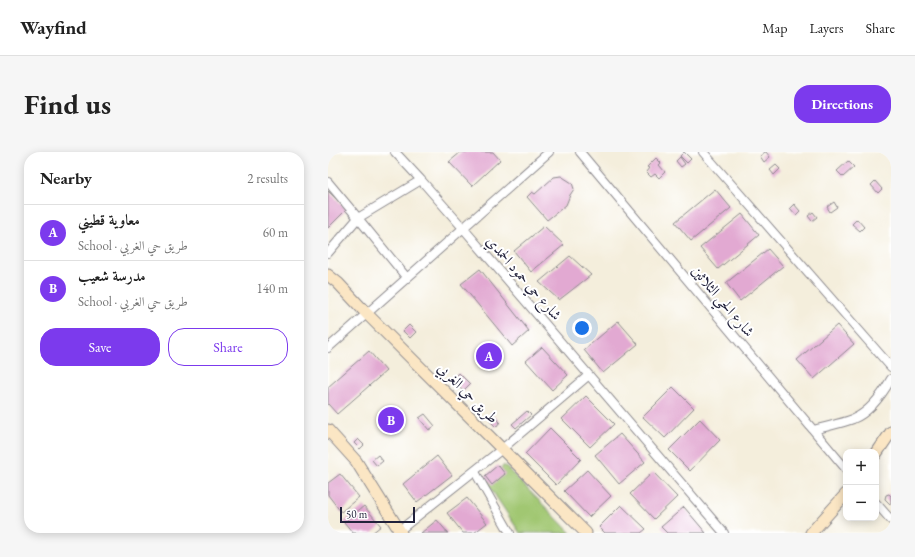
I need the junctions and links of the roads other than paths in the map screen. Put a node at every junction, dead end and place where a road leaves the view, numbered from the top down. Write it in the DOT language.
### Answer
graph roads {
  1 [pos="395,152"];
  2 [pos="549,152"];
  3 [pos="580,152"];
  4 [pos="703,152"];
  5 [pos="421,180"];
  6 [pos="328,182"];
  7 [pos="358,218"];
  8 [pos="463,228"];
  9 [pos="328,252"];
  10 [pos="328,275"];
  11 [pos="407,278"];
  12 [pos="367,314"];
  13 [pos="328,348"];
  14 [pos="891,367"];
  15 [pos="589,376"];
  16 [pos="891,379"];
  17 [pos="328,430"];
  18 [pos="814,430"];
  19 [pos="891,432"];
  20 [pos="502,449"];
  21 [pos="879,450"];
  22 [pos="843,465"];
  23 [pos="475,472"];
  24 [pos="843,497"];
  25 [pos="879,506"];
  26 [pos="891,520"];
  27 [pos="399,532"];
  28 [pos="510,533"];
  29 [pos="586,533"];
  30 [pos="724,533"];
  31 [pos="811,533"];
  1 -- 5 [label="street, شارع حي حمود الحمدي"];
  2 -- 8 [label="street"];
  3 -- 18 [label="street, شارع الحي الثلاثين"];
  4 -- 14 [label="street"];
  5 -- 7 [label="street"];
  5 -- 8 [label="street, شارع حي حمود الحمدي"];
  6 -- 7 [label="street"];
  7 -- 9 [label="street"];
  7 -- 11 [label="street"];
  8 -- 11 [label="street"];
  8 -- 15 [label="street, شارع حي حمود الحمدي"];
  10 -- 12 [label="street, طريق حي الغربي"];
  11 -- 12 [label="street"];
  12 -- 13 [label="street"];
  12 -- 20 [label="street, طريق حي الغربي"];
  15 -- 20 [label="street"];
  15 -- 30 [label="street, شارع حي حمود الحمدي"];
  16 -- 18 [label="street"];
  17 -- 27 [label="street"];
  18 -- 22 [label="street, شارع الحي الثلاثين"];
  19 -- 21 [label="street"];
  20 -- 23 [label="street"];
  20 -- 29 [label="street, طريق حي الغربي"];
  23 -- 27 [label="street"];
  23 -- 28 [label="street"];
  24 -- 31 [label="street"];
  25 -- 26 [label="street"];
}
